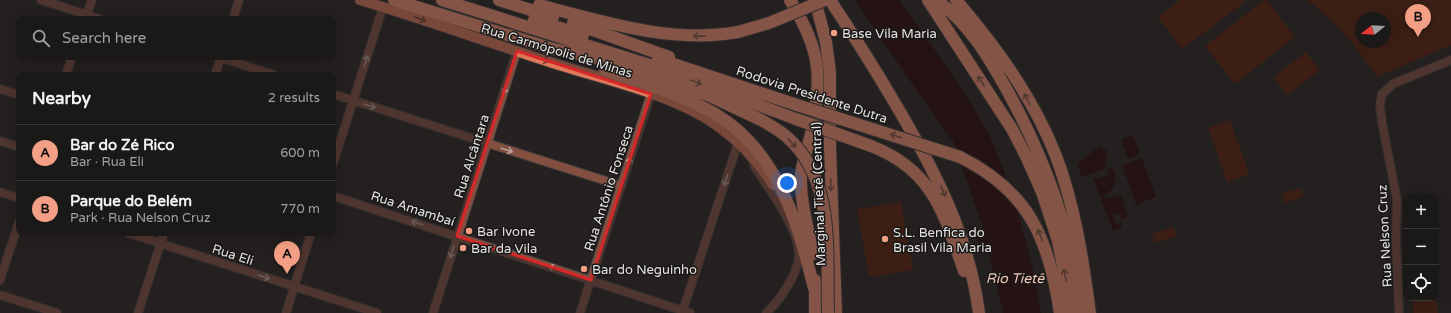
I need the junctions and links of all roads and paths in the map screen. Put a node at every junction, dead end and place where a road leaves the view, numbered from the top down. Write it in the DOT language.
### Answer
graph roads {
  1 [pos="41,0"];
  2 [pos="92,0"];
  3 [pos="239,0"];
  4 [pos="360,0"];
  5 [pos="394,0"];
  6 [pos="442,0"];
  7 [pos="470,0"];
  8 [pos="499,0"];
  9 [pos="522,0"];
  10 [pos="790,0"];
  11 [pos="807,0"];
  12 [pos="815,0"];
  13 [pos="825,0"];
  14 [pos="830,0"];
  15 [pos="928,0"];
  16 [pos="936,0"];
  17 [pos="956,0"];
  18 [pos="383,7"];
  19 [pos="83,16"];
  20 [pos="86,16"];
  21 [pos="234,16"];
  22 [pos="822,26"];
  23 [pos="550,48"];
  24 [pos="517,51"];
  25 [pos="71,60"];
  26 [pos="219,60"];
  27 [pos="229,60"];
  28 [pos="1451,60"];
  29 [pos="67,72"];
  30 [pos="216,72"];
  31 [pos="265,72"];
  32 [pos="731,82"];
  33 [pos="0,89"];
  34 [pos="16,94"];
  35 [pos="651,94"];
  36 [pos="336,95"];
  37 [pos="354,101"];
  38 [pos="1015,105"];
  39 [pos="1002,113"];
  40 [pos="0,141"];
  41 [pos="487,143"];
  42 [pos="738,143"];
  43 [pos="16,146"];
  44 [pos="336,155"];
  45 [pos="753,158"];
  46 [pos="622,186"];
  47 [pos="0,192"];
  48 [pos="16,197"];
  49 [pos="336,197"];
  50 [pos="796,222"];
  51 [pos="16,231"];
  52 [pos="138,236"];
  53 [pos="163,236"];
  54 [pos="310,236"];
  55 [pos="457,236"];
  56 [pos="1078,240"];
  57 [pos="160,243"];
  58 [pos="1073,260"];
  59 [pos="0,280"];
  60 [pos="591,280"];
  61 [pos="294,286"];
  62 [pos="814,288"];
  63 [pos="0,295"];
  64 [pos="978,309"];
  65 [pos="686,312"];
  66 [pos="57,313"];
  67 [pos="138,313"];
  68 [pos="286,313"];
  69 [pos="377,313"];
  70 [pos="433,313"];
  71 [pos="580,313"];
  72 [pos="766,313"];
  73 [pos="816,313"];
  74 [pos="828,313"];
  75 [pos="836,313"];
  76 [pos="1060,313"];
  77 [pos="1072,313"];
  78 [pos="1081,313"];
  79 [pos="1090,313"];
  80 [pos="1399,313"];
  1 -- 19 [label="street"];
  2 -- 20 [label="street"];
  3 -- 21 [label="street"];
  4 -- 18 [label="main road, Rua Carmópolis de Minas"];
  5 -- 23 [label="highway"];
  6 -- 64 [label="highway, Rodovia Presidente Dutra, one-way, bridge"];
  7 -- 32 [label="highway, Rodovia Presidente Dutra"];
  8 -- 32 [label="highway"];
  13 -- 9 [label="highway, one-way, bridge"];
  10 -- 62 [label="highway"];
  11 -- 22 [label="highway"];
  12 -- 22 [label="highway"];
  14 -- 64 [label="highway, one-way"];
  39 -- 15 [label="highway, one-way"];
  16 -- 38 [label="highway"];
  56 -- 17 [label="highway, one-way"];
  18 -- 24 [label="main road, Rua Carmópolis de Minas, one-way"];
  37 -- 18 [label="street, one-way"];
  22 -- 75 [label="highway, Marginal Tietê (Central), one-way"];
  23 -- 50 [label="highway"];
  23 -- 74 [label="highway, one-way, bridge"];
  24 -- 35 [label="main road, Rua Carmópolis de Minas, one-way"];
  24 -- 41 [label="street, Rua Alcântara, one-way"];
  25 -- 29 [label="street"];
  26 -- 30 [label="street"];
  27 -- 31 [label="street"];
  28 -- 80 [label="street, Rua Nelson Cruz"];
  76 -- 32 [label="highway, Rodovia Presidente Dutra, one-way, bridge"];
  33 -- 34 [label="street"];
  35 -- 42 [label="main road, Rua Carmópolis de Minas"];
  46 -- 35 [label="street, Rua Antônio Fonseca, one-way"];
  36 -- 37 [label="street"];
  37 -- 41 [label="street, one-way"];
  37 -- 44 [label="street"];
  38 -- 56 [label="highway"];
  38 -- 58 [label="highway"];
  39 -- 58 [label="highway"];
  77 -- 39 [label="highway, one-way"];
  40 -- 43 [label="street"];
  41 -- 46 [label="street, one-way"];
  41 -- 55 [label="street, Rua Alcântara"];
  42 -- 45 [label="main road"];
  42 -- 65 [label="street, one-way"];
  45 -- 50 [label="main road"];
  45 -- 72 [label="street"];
  46 -- 60 [label="street, Rua Antônio Fonseca"];
  47 -- 48 [label="street"];
  55 -- 49 [label="street, Rua Amambaí, one-way"];
  50 -- 62 [label="highway"];
  51 -- 59 [label="street"];
  52 -- 57 [label="street, Rua Eli"];
  53 -- 57 [label="street"];
  54 -- 61 [label="street"];
  60 -- 55 [label="street, Rua Amambaí, one-way"];
  55 -- 70 [label="street, Rua Alcântara, one-way"];
  56 -- 79 [label="highway"];
  57 -- 61 [label="street, Rua Eli, one-way"];
  57 -- 67 [label="street"];
  58 -- 78 [label="highway"];
  60 -- 65 [label="street, Rua Amambaí"];
  60 -- 71 [label="street, Rua Antônio Fonseca"];
  61 -- 68 [label="street"];
  61 -- 69 [label="street, Rua Eli"];
  62 -- 73 [label="highway"];
  63 -- 66 [label="street"];
}
